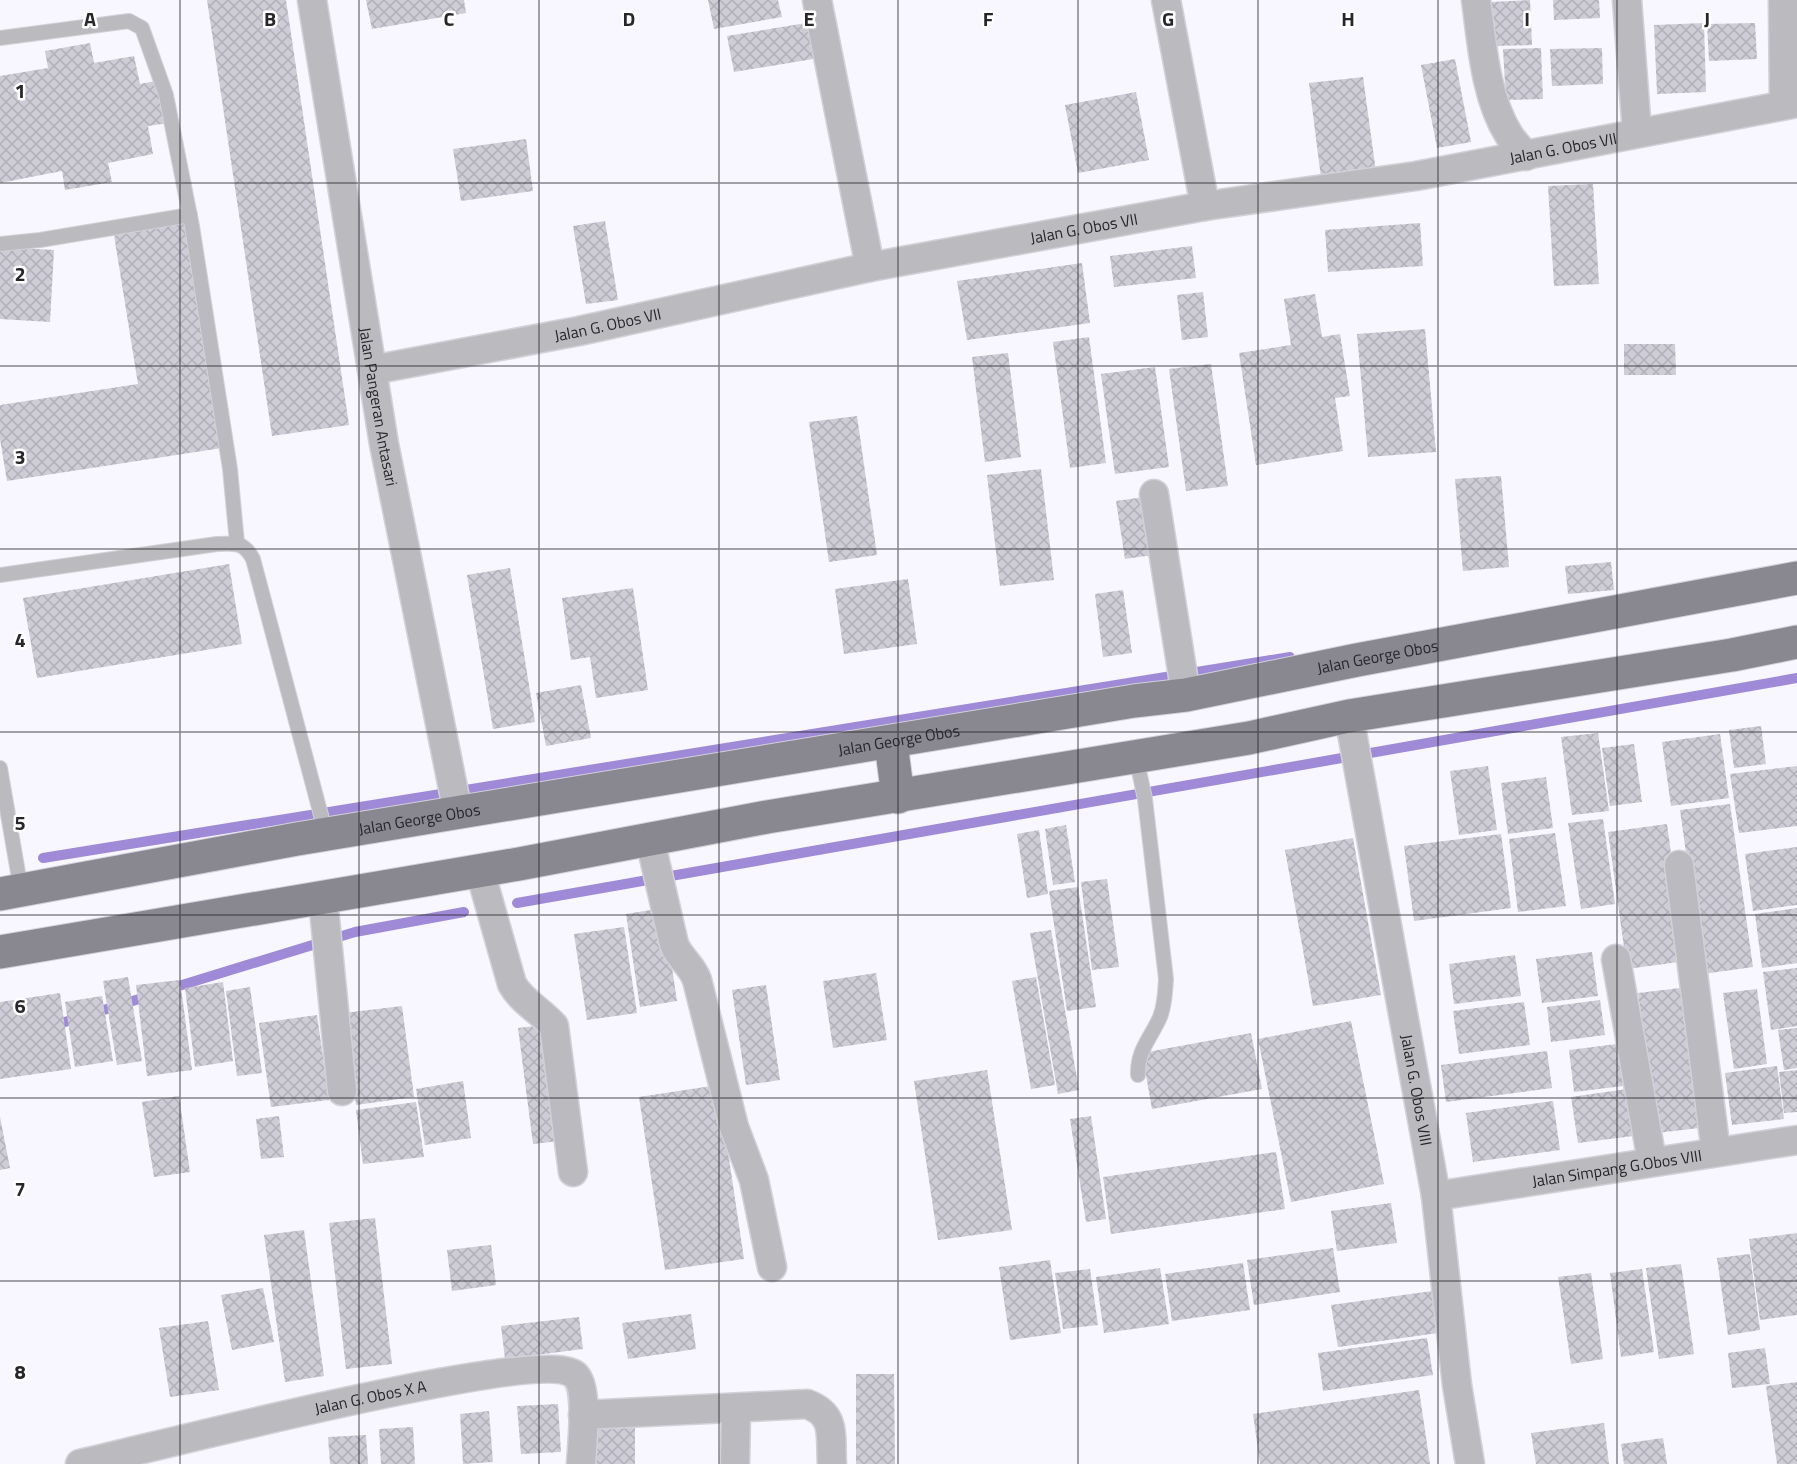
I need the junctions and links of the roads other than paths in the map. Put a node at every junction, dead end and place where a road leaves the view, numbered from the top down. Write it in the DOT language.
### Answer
graph roads {
  1 [pos="312,0"];
  2 [pos="817,0"];
  3 [pos="1166,0"];
  4 [pos="1476,0"];
  5 [pos="1627,0"];
  6 [pos="1783,0"];
  7 [pos="0,38"];
  8 [pos="1790,104"];
  9 [pos="1637,132"];
  10 [pos="1526,156"];
  11 [pos="1205,206"];
  12 [pos="190,215"];
  13 [pos="0,243"];
  14 [pos="870,267"];
  15 [pos="372,370"];
  16 [pos="1154,494"];
  17 [pos="237,543"];
  18 [pos="0,575"];
  19 [pos="1797,578"];
  20 [pos="1797,642"];
  21 [pos="1186,695"];
  22 [pos="1349,716"];
  23 [pos="891,743"];
  24 [pos="1136,757"];
  25 [pos="0,768"];
  26 [pos="898,796"];
  27 [pos="458,813"];
  28 [pos="326,834"];
  29 [pos="650,840"];
  30 [pos="1679,865"];
  31 [pos="480,871"];
  32 [pos="10,892"];
  33 [pos="323,899"];
  34 [pos="0,952"];
  35 [pos="1616,959"];
  36 [pos="1138,1075"];
  37 [pos="342,1091"];
  38 [pos="1797,1140"];
  39 [pos="1716,1152"];
  40 [pos="1652,1161"];
  41 [pos="573,1172"];
  42 [pos="1436,1196"];
  43 [pos="772,1267"];
  44 [pos="736,1407"];
  45 [pos="583,1415"];
  46 [pos="80,1464"];
  47 [pos="581,1464"];
  48 [pos="735,1464"];
  49 [pos="832,1464"];
  50 [pos="1470,1464"];
  1 -- 15 [label="street, Jalan Pangeran Antasari"];
  2 -- 14 [label="street"];
  3 -- 11 [label="street"];
  4 -- 10 [label="street"];
  5 -- 9 [label="street"];
  6 -- 8 [label="street"];
  7 -- 12 [label="lane"];
  8 -- 9 [label="street, Jalan G. Obos VII"];
  9 -- 10 [label="street, Jalan G. Obos VII"];
  10 -- 11 [label="street, Jalan G. Obos VII"];
  11 -- 14 [label="street, Jalan G. Obos VII"];
  12 -- 13 [label="lane"];
  12 -- 17 [label="lane"];
  14 -- 15 [label="street, Jalan G. Obos VII"];
  15 -- 27 [label="street, Jalan Pangeran Antasari"];
  16 -- 21 [label="street"];
  17 -- 18 [label="lane"];
  17 -- 28 [label="lane"];
  19 -- 21 [label="main road, Jalan George Obos"];
  20 -- 22 [label="main road"];
  21 -- 23 [label="main road, Jalan George Obos"];
  22 -- 24 [label="main road"];
  22 -- 42 [label="street, Jalan G. Obos VIII"];
  23 -- 26 [label="main road"];
  23 -- 27 [label="main road, Jalan George Obos"];
  24 -- 26 [label="main road"];
  24 -- 36 [label="lane"];
  25 -- 32 [label="lane"];
  26 -- 29 [label="main road"];
  27 -- 28 [label="main road, Jalan George Obos"];
  28 -- 32 [label="main road, Jalan George Obos"];
  29 -- 31 [label="main road"];
  29 -- 43 [label="street"];
  30 -- 39 [label="street"];
  31 -- 33 [label="main road"];
  31 -- 41 [label="street"];
  33 -- 34 [label="main road"];
  33 -- 37 [label="street"];
  35 -- 40 [label="street"];
  38 -- 39 [label="street, Jalan Simpang G.Obos VIII"];
  39 -- 40 [label="street, Jalan Simpang G.Obos VIII"];
  40 -- 42 [label="street, Jalan Simpang G.Obos VIII"];
  42 -- 50 [label="street, Jalan G. Obos VIII"];
  44 -- 45 [label="street"];
  44 -- 48 [label="street"];
  44 -- 49 [label="street"];
  45 -- 46 [label="street, Jalan G. Obos X A"];
  45 -- 47 [label="street, Jalan G. Obos X A"];
}
